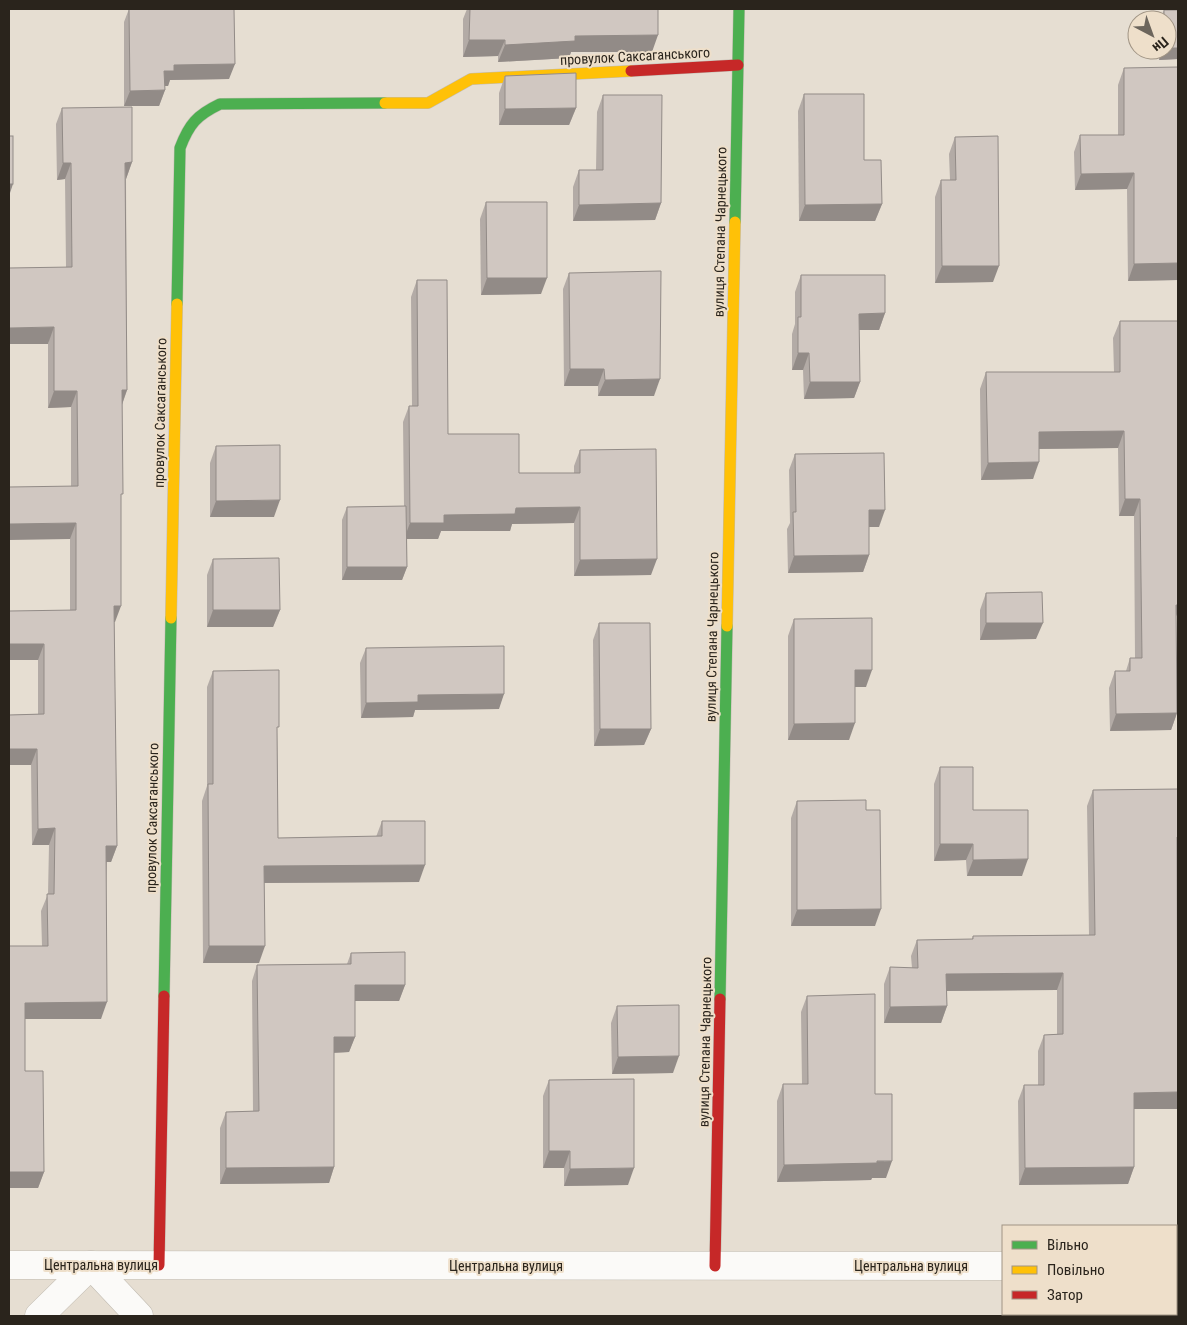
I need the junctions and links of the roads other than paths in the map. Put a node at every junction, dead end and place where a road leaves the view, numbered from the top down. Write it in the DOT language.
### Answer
graph roads {
  1 [pos="739,9"];
  2 [pos="738,65"];
  3 [pos="9,1265"];
  4 [pos="91,1265"];
  5 [pos="158,1265"];
  6 [pos="715,1266"];
  7 [pos="1002,1266"];
  8 [pos="39,1316"];
  9 [pos="139,1316"];
  1 -- 2 [label="street, вулиця Степана Чарнецького"];
  2 -- 5 [label="street, провулок Саксаганського"];
  2 -- 6 [label="street, вулиця Степана Чарнецького"];
  3 -- 4 [label="street, Центральна вулиця"];
  4 -- 5 [label="street, Центральна вулиця"];
  4 -- 8 [label="street"];
  4 -- 9 [label="street"];
  5 -- 6 [label="street, Центральна вулиця"];
  6 -- 7 [label="street, Центральна вулиця"];
}
